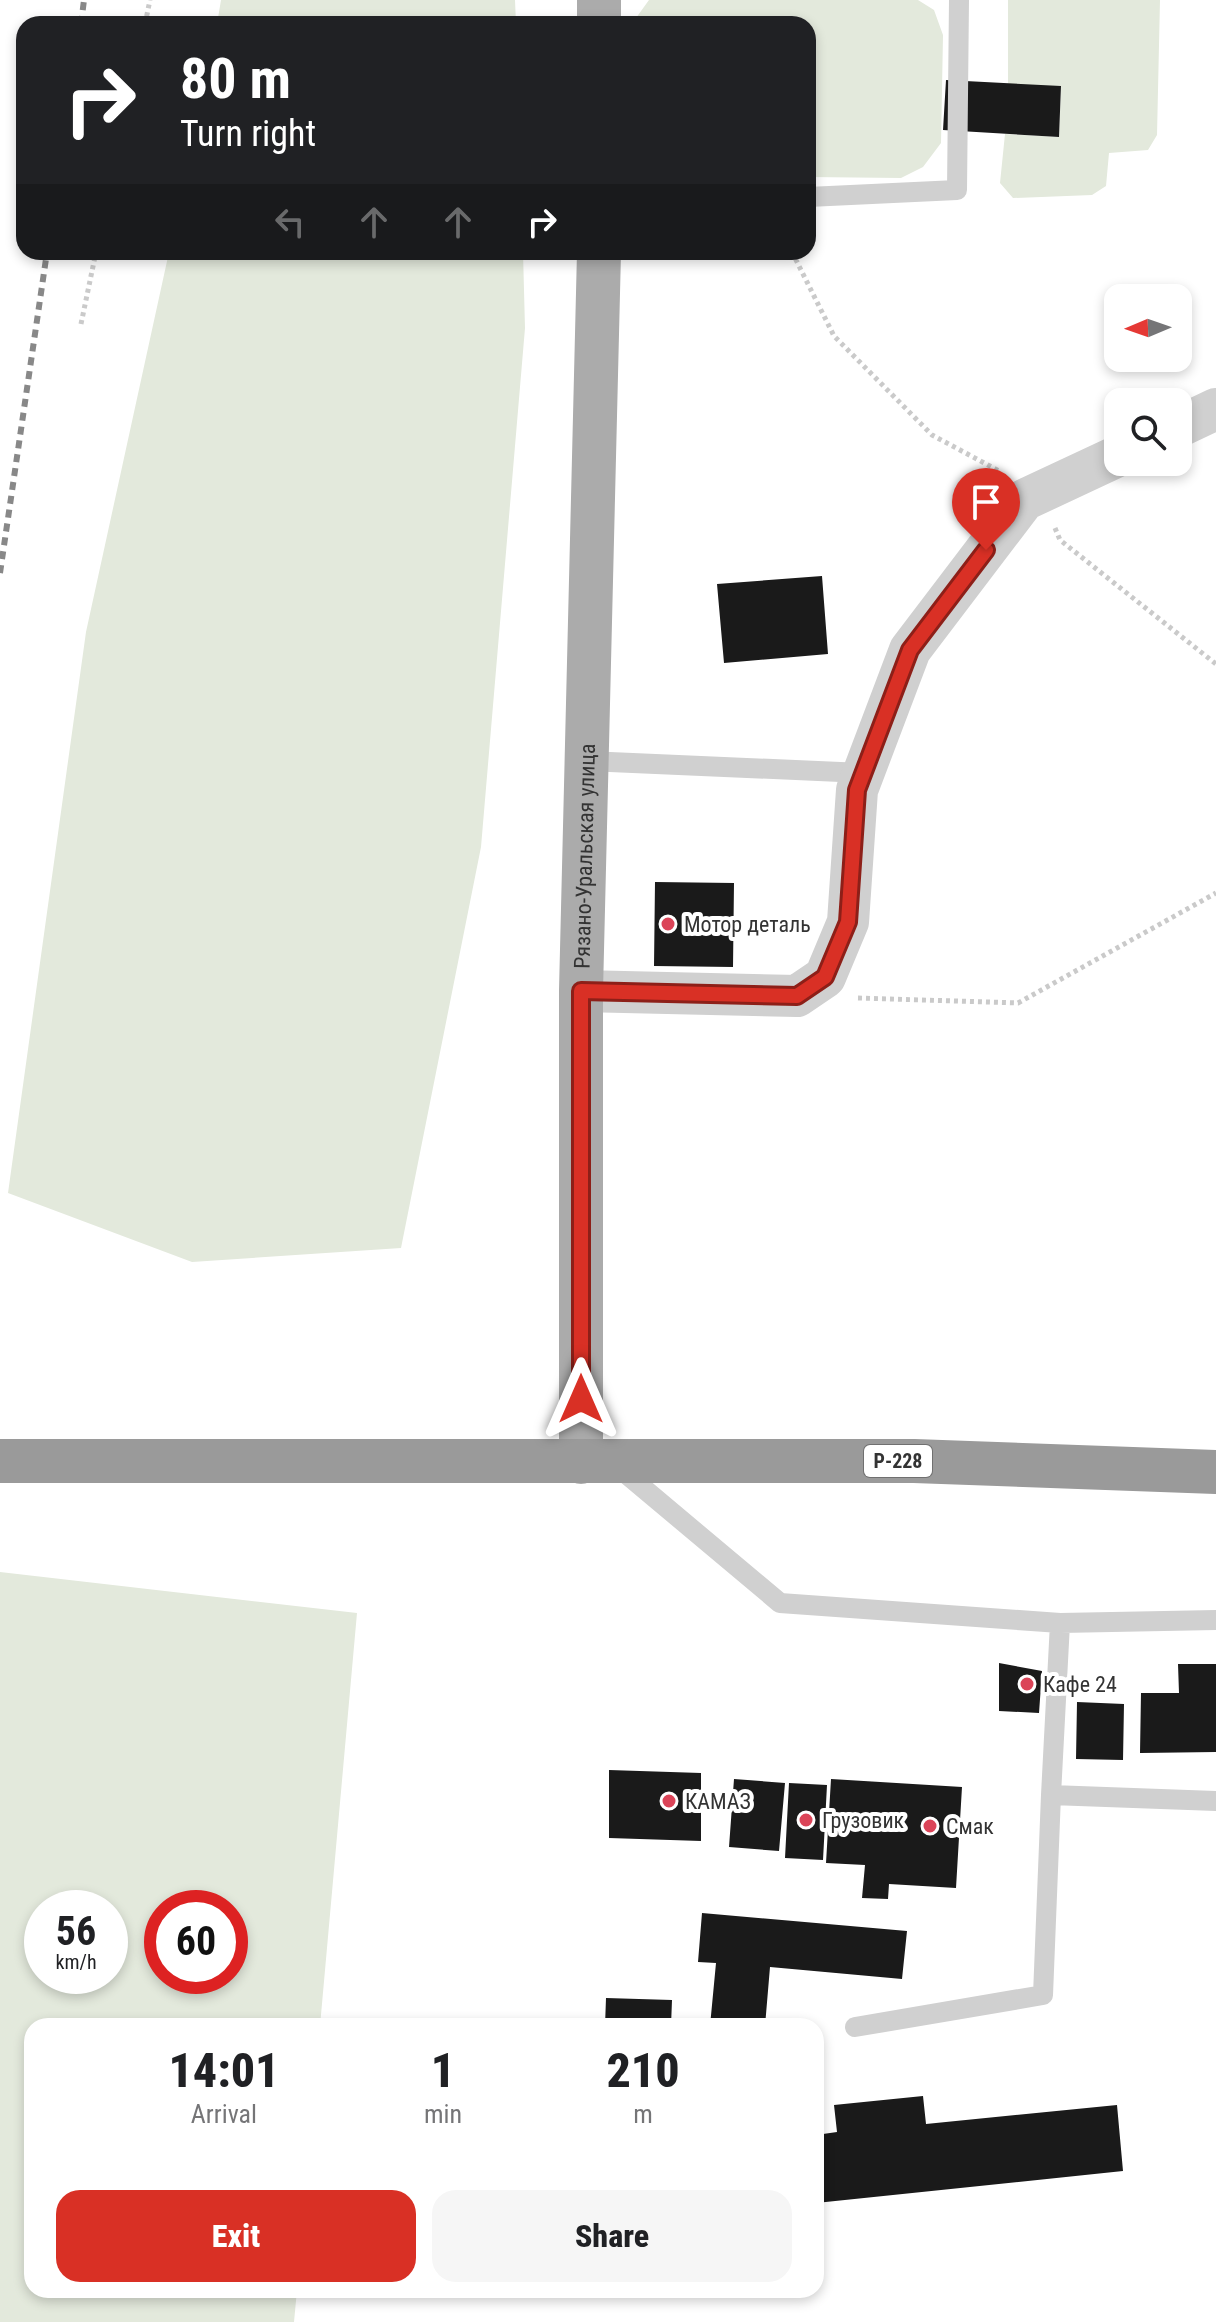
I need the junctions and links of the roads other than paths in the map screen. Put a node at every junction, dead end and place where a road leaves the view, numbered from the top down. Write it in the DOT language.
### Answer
graph roads {
  1 [pos="959,0"];
  2 [pos="816,197"];
  3 [pos="599,260"];
  4 [pos="1216,409"];
  5 [pos="1192,420"];
  6 [pos="1104,463"];
  7 [pos="587,761"];
  8 [pos="863,773"];
  9 [pos="581,991"];
  10 [pos="0,1461"];
  11 [pos="596,1462"];
  12 [pos="1216,1472"];
  13 [pos="1216,1620"];
  14 [pos="1060,1623"];
  15 [pos="1051,1795"];
  16 [pos="1216,1801"];
  17 [pos="855,2027"];
  1 -- 2 [label="lane"];
  3 -- 7 [label="main road, Рязано-Уральская улица"];
  4 -- 5 [label="street"];
  6 -- 8 [label="street"];
  7 -- 8 [label="lane"];
  7 -- 9 [label="main road, Рязано-Уральская улица"];
  8 -- 9 [label="street"];
  9 -- 11 [label="main road, Рязано-Уральская улица"];
  10 -- 11 [label="highway, Р-228"];
  11 -- 12 [label="highway, Р-228"];
  11 -- 14 [label="lane"];
  13 -- 14 [label="lane"];
  14 -- 15 [label="lane"];
  15 -- 16 [label="lane"];
  15 -- 17 [label="lane"];
}
